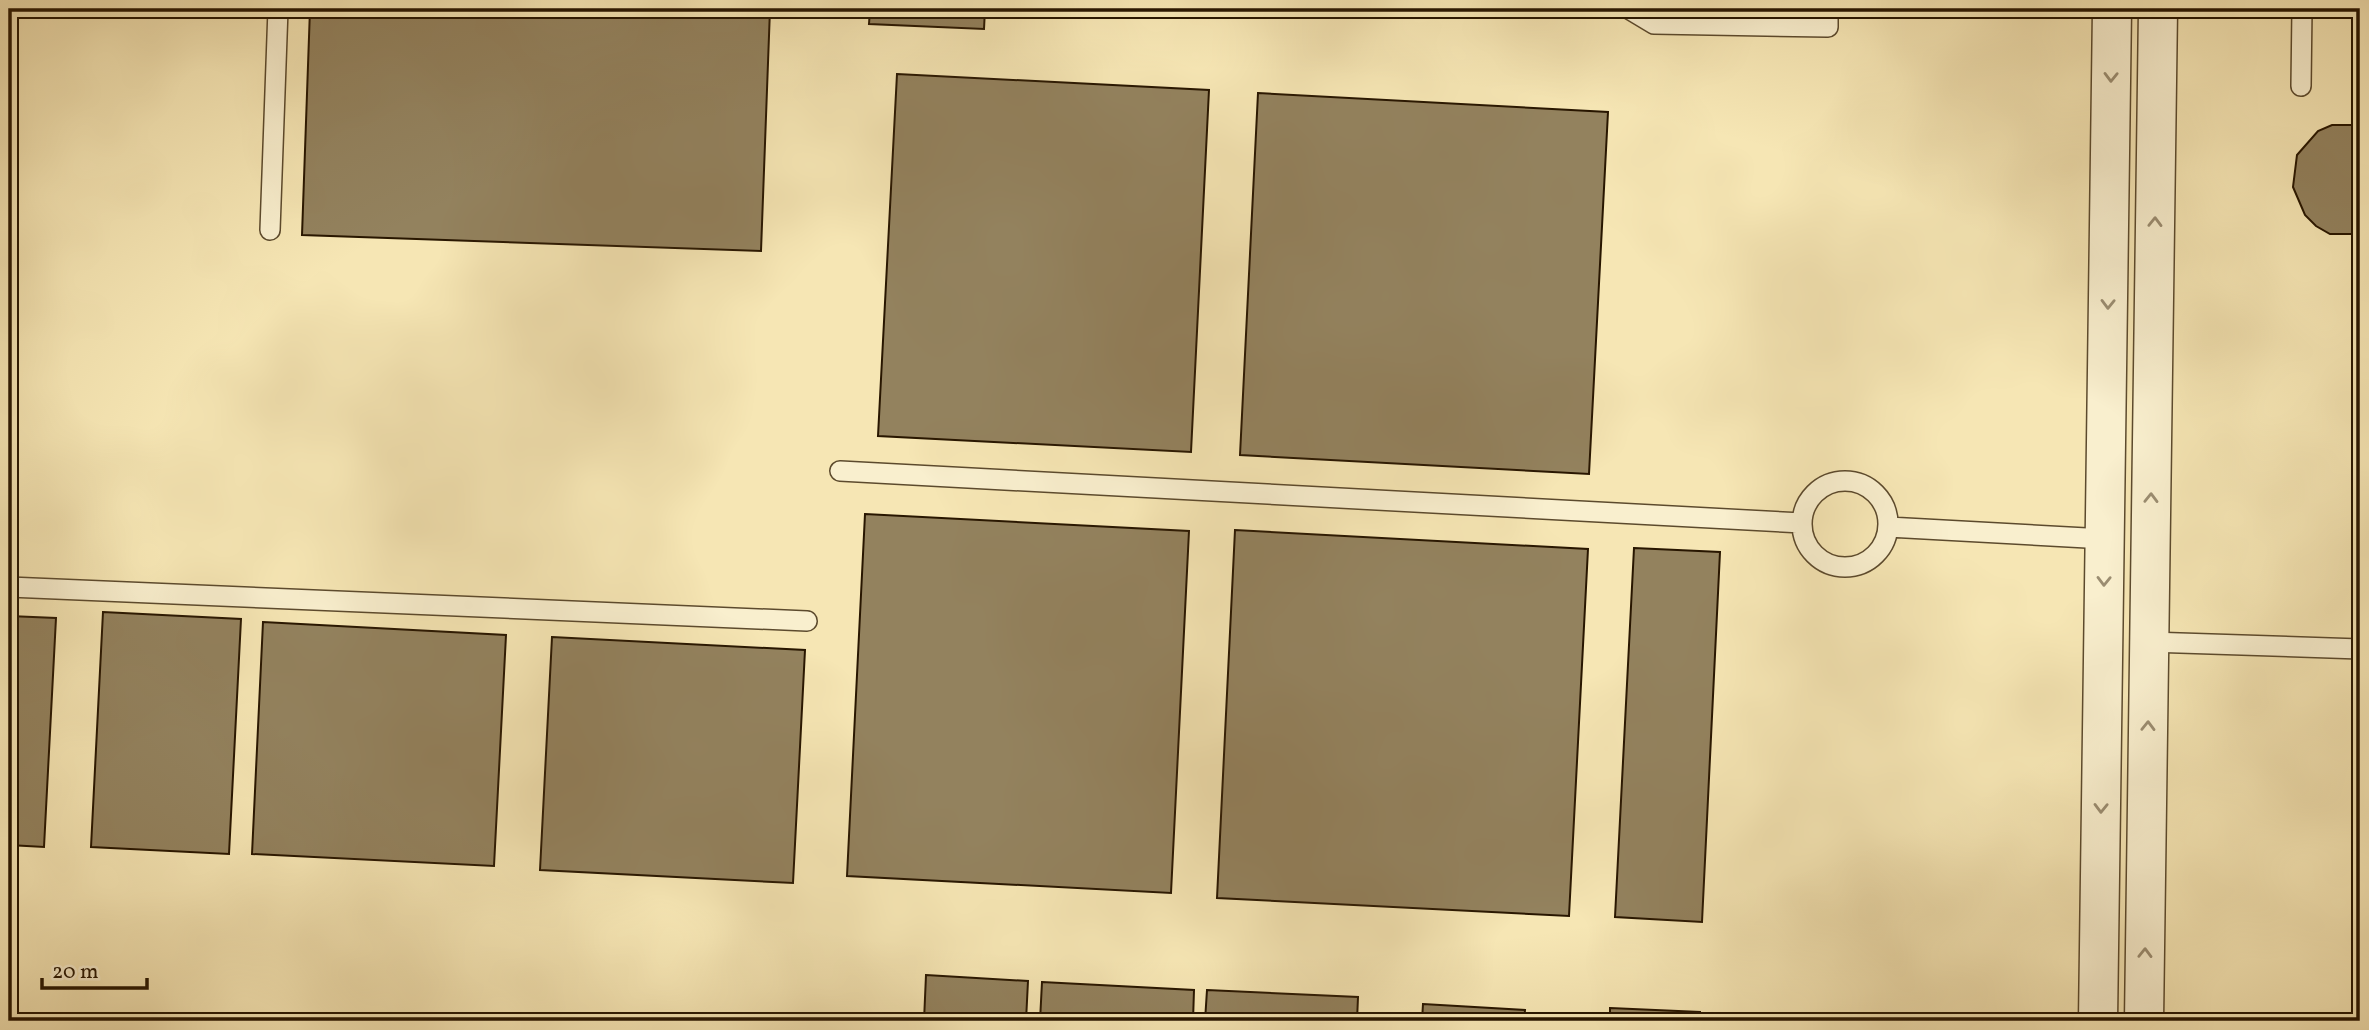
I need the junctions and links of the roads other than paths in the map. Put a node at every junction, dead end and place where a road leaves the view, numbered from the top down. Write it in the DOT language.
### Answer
graph roads {
  1 [pos="278,9"];
  2 [pos="1629,9"];
  3 [pos="1828,9"];
  4 [pos="2112,9"];
  5 [pos="2158,9"];
  6 [pos="2302,9"];
  7 [pos="2301,86"];
  8 [pos="270,230"];
  9 [pos="840,471"];
  10 [pos="1802,523"];
  11 [pos="1888,527"];
  12 [pos="2105,538"];
  13 [pos="9,587"];
  14 [pos="807,621"];
  15 [pos="2149,642"];
  16 [pos="2360,649"];
  17 [pos="2098,1021"];
  18 [pos="2144,1021"];
  1 -- 8 [label="lane"];
  2 -- 3 [label="lane"];
  4 -- 12 [label="street, one-way"];
  15 -- 5 [label="street, one-way"];
  6 -- 7 [label="lane"];
  9 -- 10 [label="lane"];
  10 -- 11 [label="lane"];
  10 -- 11 [label="lane"];
  11 -- 12 [label="lane"];
  12 -- 17 [label="street, one-way"];
  13 -- 14 [label="lane"];
  15 -- 16 [label="lane"];
  18 -- 15 [label="street, one-way"];
}
